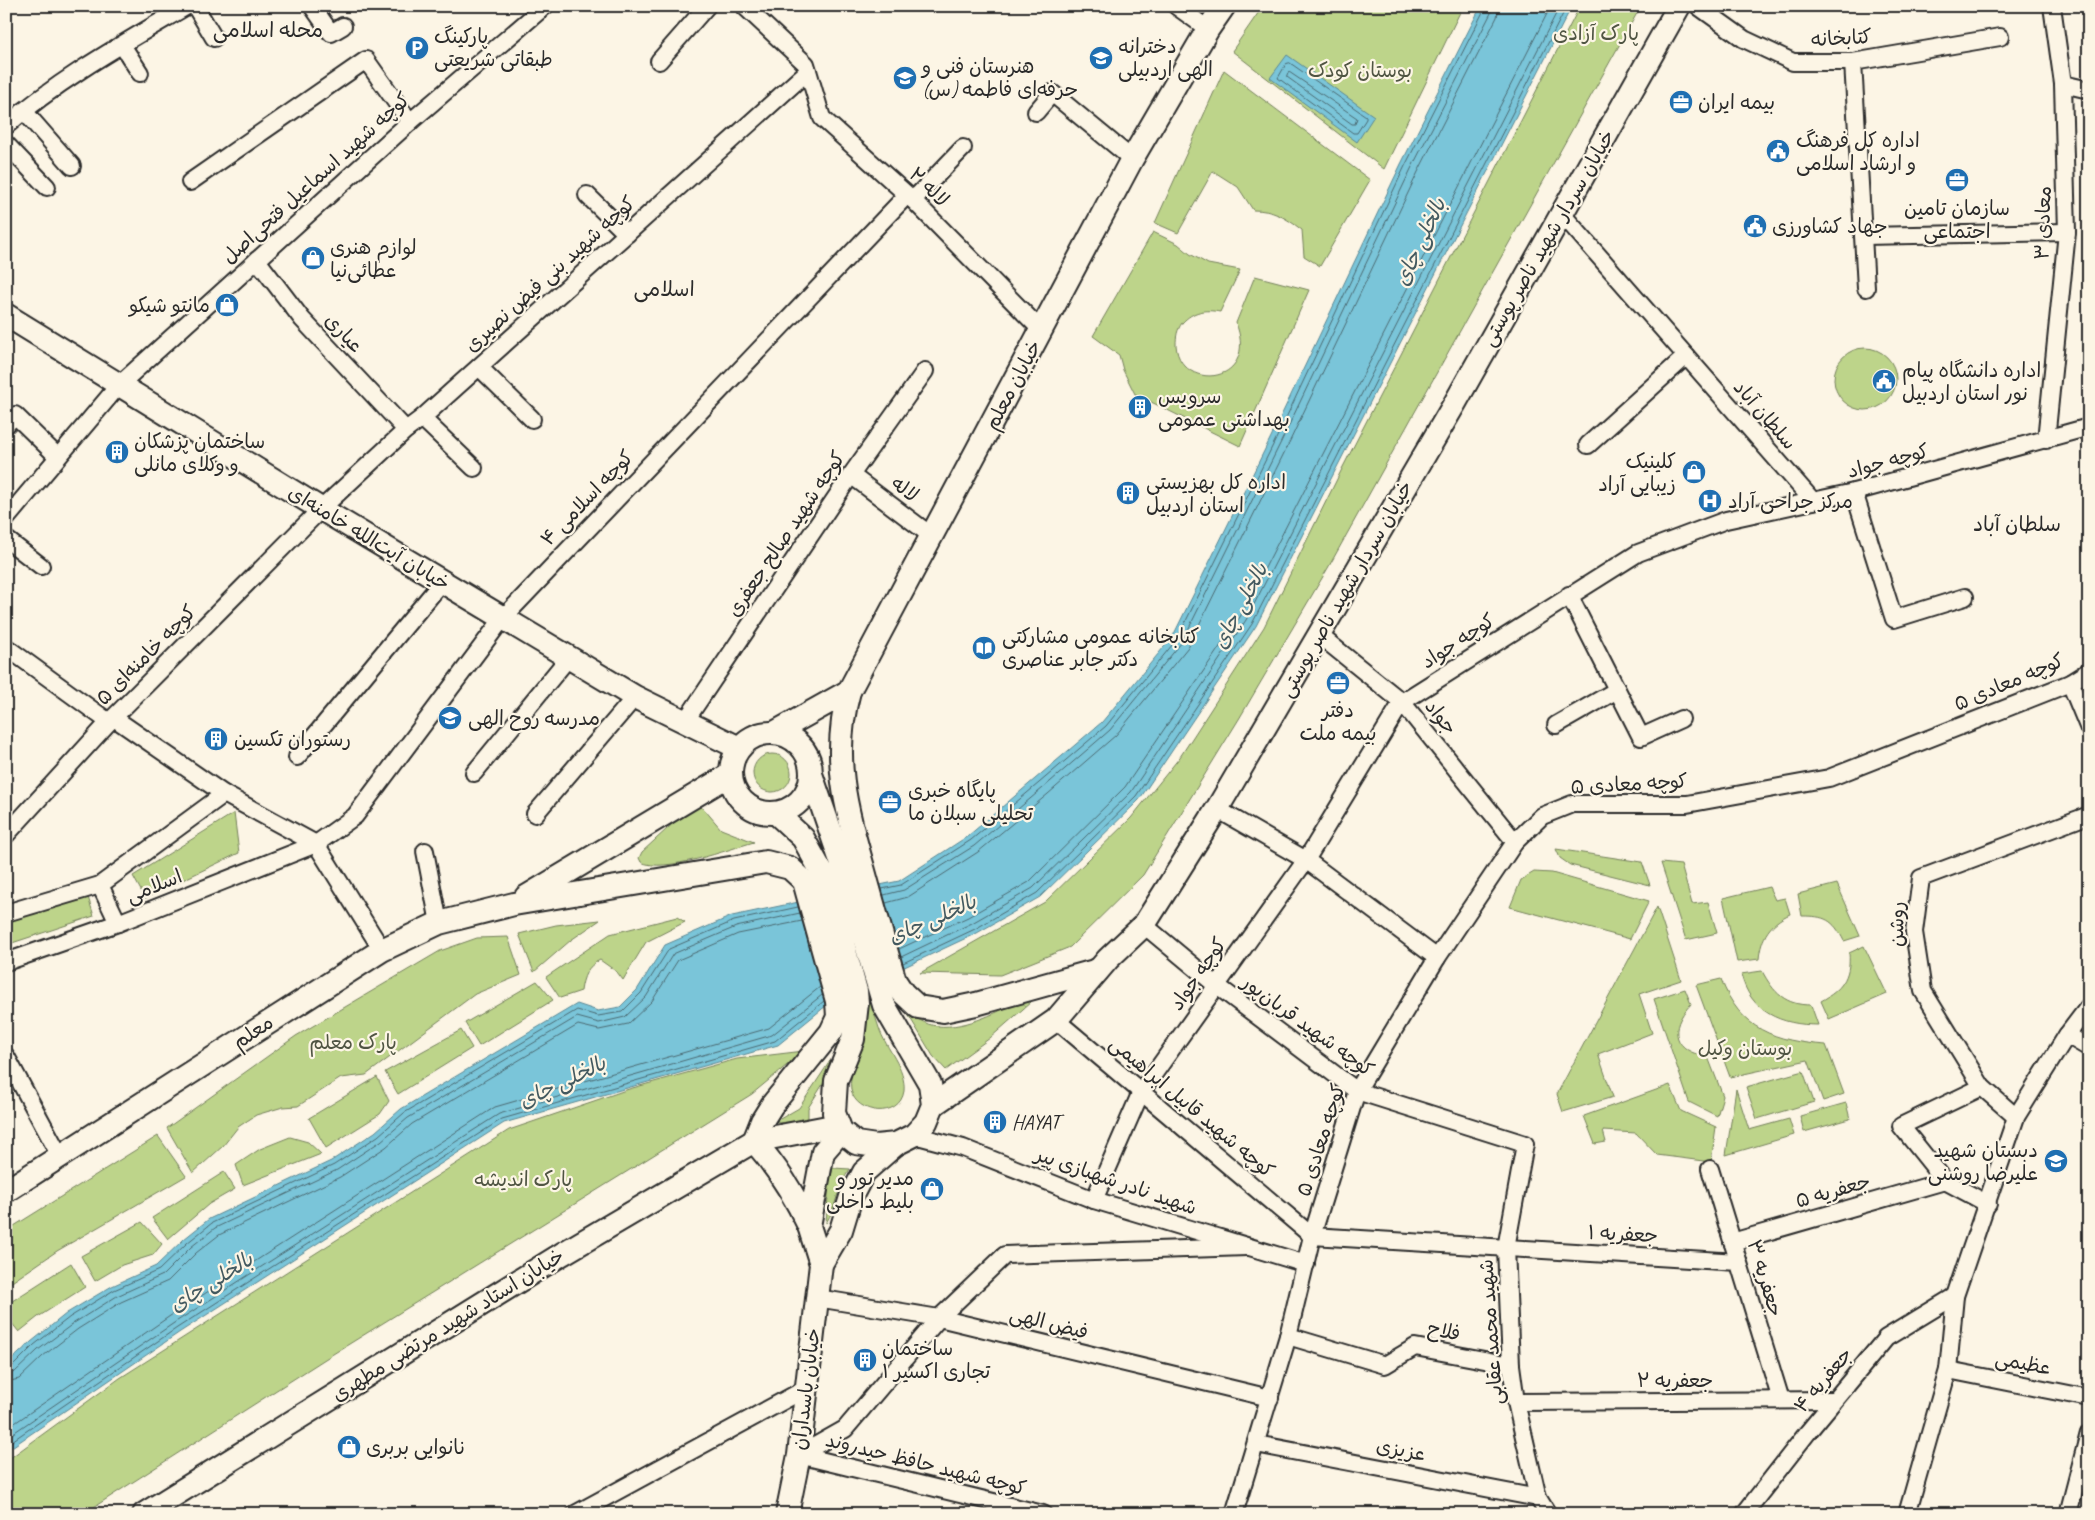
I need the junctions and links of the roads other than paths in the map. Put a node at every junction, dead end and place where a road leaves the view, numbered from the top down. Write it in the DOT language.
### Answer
graph roads {
  1 [pos="187,6"];
  2 [pos="195,6"];
  3 [pos="312,6"];
  4 [pos="545,6"];
  5 [pos="707,6"];
  6 [pos="744,6"];
  7 [pos="1176,6"];
  8 [pos="1224,6"];
  9 [pos="1679,6"];
  10 [pos="1698,6"];
  11 [pos="2052,6"];
  12 [pos="343,26"];
  13 [pos="1208,29"];
  14 [pos="2000,37"];
  15 [pos="214,38"];
  16 [pos="122,45"];
  17 [pos="659,61"];
  18 [pos="1853,62"];
  19 [pos="807,68"];
  20 [pos="140,73"];
  21 [pos="2063,84"];
  22 [pos="2089,90"];
  23 [pos="24,111"];
  24 [pos="1036,112"];
  25 [pos="410,122"];
  26 [pos="6,126"];
  27 [pos="6,144"];
  28 [pos="963,148"];
  29 [pos="1132,159"];
  30 [pos="72,166"];
  31 [pos="190,182"];
  32 [pos="47,188"];
  33 [pos="587,195"];
  34 [pos="910,197"];
  35 [pos="1562,214"];
  36 [pos="2066,232"];
  37 [pos="627,234"];
  38 [pos="1864,236"];
  39 [pos="257,260"];
  40 [pos="1866,288"];
  41 [pos="6,315"];
  42 [pos="1042,331"];
  43 [pos="1686,356"];
  44 [pos="479,367"];
  45 [pos="925,371"];
  46 [pos="119,385"];
  47 [pos="422,418"];
  48 [pos="532,419"];
  49 [pos="6,425"];
  50 [pos="2089,428"];
  51 [pos="406,430"];
  52 [pos="2046,440"];
  53 [pos="1588,445"];
  54 [pos="58,457"];
  55 [pos="474,468"];
  56 [pos="851,475"];
  57 [pos="1854,492"];
  58 [pos="1813,501"];
  59 [pos="321,509"];
  60 [pos="6,518"];
  61 [pos="933,537"];
  62 [pos="6,540"];
  63 [pos="41,566"];
  64 [pos="442,582"];
  65 [pos="1569,595"];
  66 [pos="1965,597"];
  67 [pos="503,618"];
  68 [pos="1319,635"];
  69 [pos="6,647"];
  70 [pos="569,658"];
  71 [pos="2089,671"];
  72 [pos="2070,683"];
  73 [pos="1617,690"];
  74 [pos="849,691"];
  75 [pos="635,696"];
  76 [pos="1402,702"];
  77 [pos="111,720"];
  78 [pos="1681,720"];
  79 [pos="684,723"];
  80 [pos="1556,725"];
  81 [pos="2089,729"];
  82 [pos="774,733"];
  83 [pos="740,748"];
  84 [pos="297,757"];
  85 [pos="474,773"];
  86 [pos="731,774"];
  87 [pos="812,777"];
  88 [pos="224,794"];
  89 [pos="1217,809"];
  90 [pos="535,814"];
  91 [pos="777,814"];
  92 [pos="2089,815"];
  93 [pos="6,835"];
  94 [pos="1515,842"];
  95 [pos="316,844"];
  96 [pos="425,851"];
  97 [pos="1306,860"];
  98 [pos="834,873"];
  99 [pos="100,885"];
  100 [pos="514,904"];
  101 [pos="6,913"];
  102 [pos="118,923"];
  103 [pos="439,923"];
  104 [pos="1144,925"];
  105 [pos="382,950"];
  106 [pos="1437,958"];
  107 [pos="6,962"];
  108 [pos="1098,970"];
  109 [pos="887,983"];
  110 [pos="1216,985"];
  111 [pos="847,996"];
  112 [pos="2089,1006"];
  113 [pos="1056,1020"];
  114 [pos="2067,1035"];
  115 [pos="2089,1048"];
  116 [pos="6,1056"];
  117 [pos="1982,1087"];
  118 [pos="1357,1091"];
  119 [pos="1142,1092"];
  120 [pos="933,1105"];
  121 [pos="2016,1117"];
  122 [pos="840,1128"];
  123 [pos="905,1140"];
  124 [pos="754,1141"];
  125 [pos="1525,1144"];
  126 [pos="60,1156"];
  127 [pos="1710,1169"];
  128 [pos="1945,1181"];
  129 [pos="6,1191"];
  130 [pos="1094,1200"];
  131 [pos="1988,1204"];
  132 [pos="809,1226"];
  133 [pos="1312,1236"];
  134 [pos="1732,1242"];
  135 [pos="1247,1247"];
  136 [pos="1506,1248"];
  137 [pos="1738,1262"];
  138 [pos="820,1264"];
  139 [pos="1306,1264"];
  140 [pos="1955,1296"];
  141 [pos="817,1298"];
  142 [pos="939,1318"];
  143 [pos="1288,1336"];
  144 [pos="1511,1366"];
  145 [pos="1948,1370"];
  146 [pos="807,1388"];
  147 [pos="1270,1398"];
  148 [pos="2089,1398"];
  149 [pos="1781,1400"];
  150 [pos="1834,1400"];
  151 [pos="1516,1402"];
  152 [pos="2089,1433"];
  153 [pos="1256,1444"];
  154 [pos="799,1455"];
  155 [pos="1538,1498"];
  156 [pos="144,1514"];
  157 [pos="575,1514"];
  158 [pos="788,1514"];
  159 [pos="1043,1514"];
  160 [pos="1234,1514"];
  161 [pos="1548,1514"];
  162 [pos="1744,1514"];
  163 [pos="1907,1514"];
  164 [pos="2068,1514"];
  1 -- 16 [label="street"];
  2 -- 15 [label="street"];
  3 -- 12 [label="street"];
  4 -- 25 [label="street, کوچه شهید اسماعیل فتحی‌اصل"];
  5 -- 17 [label="street"];
  6 -- 19 [label="street"];
  7 -- 13 [label="street"];
  8 -- 13 [label="main road, خیابان معلم"];
  9 -- 35 [label="main road, خیابان سردار شهید ناصر پوستی"];
  10 -- 18 [label="street, کتابخانه"];
  11 -- 21 [label="street, معادی ۳"];
  13 -- 29 [label="main road, خیابان معلم"];
  14 -- 18 [label="street, کتابخانه"];
  16 -- 20 [label="street"];
  16 -- 23 [label="street"];
  18 -- 38 [label="street"];
  19 -- 34 [label="street, لاله ۲"];
  19 -- 37 [label="street, کوچه شهید بنی فیض نصیری"];
  21 -- 22 [label="street"];
  21 -- 36 [label="street, معادی ۳"];
  23 -- 26 [label="street"];
  23 -- 30 [label="street"];
  24 -- 29 [label="street"];
  25 -- 31 [label="street"];
  25 -- 39 [label="street, کوچه شهید اسماعیل فتحی‌اصل"];
  27 -- 32 [label="street"];
  28 -- 34 [label="street, کوچه اسلامی ۴"];
  29 -- 42 [label="main road, خیابان معلم"];
  33 -- 37 [label="street"];
  34 -- 42 [label="street, لاله ۲"];
  34 -- 67 [label="street, کوچه اسلامی ۴"];
  35 -- 43 [label="street, سلطان آباد"];
  35 -- 68 [label="main road, خیابان سردار شهید ناصر پوستی"];
  36 -- 38 [label="street"];
  36 -- 52 [label="street, معادی ۳"];
  37 -- 44 [label="street, کوچه شهید بنی فیض نصیری"];
  38 -- 40 [label="street"];
  39 -- 46 [label="street, کوچه شهید اسماعیل فتحی‌اصل"];
  39 -- 51 [label="street, عیاری"];
  41 -- 46 [label="main road, خیابان آیت‌الله خامنه‌ای"];
  42 -- 61 [label="main road, خیابان معلم"];
  43 -- 53 [label="street"];
  43 -- 58 [label="street, سلطان آباد"];
  44 -- 47 [label="street, کوچه شهید بنی فیض نصیری"];
  44 -- 48 [label="street"];
  45 -- 56 [label="street, کوچه شهید صالح جعفری"];
  46 -- 54 [label="street, کوچه شهید اسماعیل فتحی‌اصل"];
  46 -- 59 [label="main road, خیابان آیت‌الله خامنه‌ای"];
  47 -- 51 [label="street, کوچه شهید بنی فیض نصیری"];
  47 -- 55 [label="street"];
  49 -- 54 [label="street"];
  50 -- 52 [label="street, کوچه جواد"];
  51 -- 59 [label="street, کوچه شهید بنی فیض نصیری"];
  52 -- 57 [label="street, کوچه جواد"];
  54 -- 60 [label="street, کوچه شهید اسماعیل فتحی‌اصل"];
  56 -- 61 [label="street, لاله"];
  56 -- 79 [label="street, کوچه شهید صالح جعفری"];
  57 -- 58 [label="street, کوچه جواد"];
  57 -- 66 [label="street"];
  58 -- 65 [label="street, کوچه جواد"];
  59 -- 64 [label="main road, خیابان آیت‌الله خامنه‌ای"];
  59 -- 77 [label="street, کوچه خامنه‌ای ۵"];
  61 -- 74 [label="main road, خیابان معلم"];
  62 -- 63 [label="street"];
  64 -- 67 [label="main road, خیابان آیت‌الله خامنه‌ای"];
  64 -- 84 [label="street"];
  65 -- 73 [label="street"];
  65 -- 76 [label="street, کوچه جواد"];
  67 -- 70 [label="main road, خیابان آیت‌الله خامنه‌ای"];
  67 -- 95 [label="street, کوچه اسلامی ۴"];
  68 -- 76 [label="street, جواد"];
  68 -- 89 [label="main road, خیابان سردار شهید ناصر پوستی"];
  69 -- 77 [label="street"];
  70 -- 75 [label="main road, خیابان آیت‌الله خامنه‌ای"];
  70 -- 85 [label="street"];
  71 -- 72 [label="street, کوچه معادی ۵"];
  72 -- 81 [label="street"];
  72 -- 94 [label="street, کوچه معادی ۵"];
  73 -- 78 [label="street"];
  73 -- 80 [label="street"];
  74 -- 82 [label="main road"];
  74 -- 98 [label="main road, خیابان معلم"];
  75 -- 79 [label="main road, خیابان آیت‌الله خامنه‌ای"];
  75 -- 90 [label="street"];
  76 -- 94 [label="street, جواد"];
  76 -- 97 [label="street, کوچه جواد"];
  77 -- 88 [label="street"];
  77 -- 93 [label="street, کوچه خامنه‌ای ۵"];
  79 -- 83 [label="main road, خیابان آیت‌الله خامنه‌ای"];
  82 -- 83 [label="main road"];
  82 -- 87 [label="main road"];
  83 -- 86 [label="main road"];
  86 -- 91 [label="main road"];
  86 -- 100 [label="main road"];
  87 -- 91 [label="main road"];
  87 -- 98 [label="main road"];
  88 -- 95 [label="street"];
  88 -- 99 [label="street"];
  89 -- 97 [label="street"];
  89 -- 104 [label="main road, خیابان سردار شهید ناصر پوستی"];
  91 -- 98 [label="main road"];
  92 -- 117 [label="street, روشن"];
  94 -- 106 [label="street, کوچه معادی ۵"];
  95 -- 102 [label="street, اسلامی"];
  95 -- 105 [label="street"];
  96 -- 103 [label="street"];
  97 -- 106 [label="street"];
  97 -- 110 [label="street, کوچه جواد"];
  98 -- 100 [label="main road"];
  98 -- 109 [label="main road"];
  98 -- 111 [label="main road"];
  99 -- 101 [label="street"];
  99 -- 102 [label="street"];
  100 -- 103 [label="main road, معلم"];
  102 -- 107 [label="street, اسلامی"];
  103 -- 105 [label="main road, معلم"];
  104 -- 108 [label="main road, خیابان سردار شهید ناصر پوستی"];
  104 -- 110 [label="street, کوچه شهید قربان‌پور"];
  105 -- 126 [label="main road, معلم"];
  106 -- 118 [label="street, کوچه معادی ۵"];
  108 -- 109 [label="main road"];
  108 -- 113 [label="main road, خیابان سردار شهید ناصر پوستی"];
  109 -- 120 [label="main road"];
  110 -- 118 [label="street, کوچه شهید قربان‌پور"];
  110 -- 119 [label="street, کوچه جواد"];
  111 -- 122 [label="main road"];
  111 -- 124 [label="main road"];
  112 -- 114 [label="street"];
  113 -- 119 [label="street, کوچه شهید قابیل ابراهیمی"];
  113 -- 120 [label="main road, خیابان سردار شهید ناصر پوستی"];
  114 -- 115 [label="street"];
  114 -- 121 [label="street"];
  116 -- 126 [label="street"];
  117 -- 121 [label="street, روشن"];
  117 -- 128 [label="street"];
  118 -- 125 [label="street, کوچه شهید قربان‌پور"];
  118 -- 133 [label="street, کوچه معادی ۵"];
  119 -- 130 [label="street, کوچه جواد"];
  119 -- 133 [label="street, کوچه شهید قابیل ابراهیمی"];
  120 -- 123 [label="main road"];
  121 -- 131 [label="street"];
  122 -- 123 [label="main road"];
  122 -- 124 [label="main road, خیابان استاد شهید مرتضی مطهری"];
  122 -- 132 [label="main road"];
  123 -- 130 [label="street, شهید نادر شهبازی پیر"];
  123 -- 138 [label="main road"];
  124 -- 132 [label="main road"];
  124 -- 156 [label="main road, خیابان استاد شهید مرتضی مطهری"];
  125 -- 136 [label="street, شهید محمد عقابی"];
  126 -- 129 [label="main road, معلم"];
  127 -- 134 [label="street, جعفریه ۳"];
  128 -- 131 [label="street"];
  128 -- 134 [label="street, جعفریه ۵"];
  130 -- 135 [label="street, شهید نادر شهبازی پیر"];
  131 -- 140 [label="street"];
  132 -- 138 [label="main road"];
  133 -- 136 [label="street"];
  133 -- 139 [label="street, کوچه معادی ۵"];
  134 -- 137 [label="street, جعفریه ۳"];
  135 -- 139 [label="street, شهید نادر شهبازی پیر"];
  135 -- 142 [label="street"];
  136 -- 137 [label="street, جعفریه ۱"];
  136 -- 144 [label="street, شهید محمد عقابی"];
  137 -- 149 [label="street, جعفریه ۳"];
  138 -- 141 [label="main road, خیابان پاسداران"];
  139 -- 143 [label="street, کوچه معادی ۵"];
  140 -- 145 [label="street"];
  140 -- 150 [label="street, جعفریه ۴"];
  141 -- 142 [label="street, فیض الهی"];
  141 -- 146 [label="main road, خیابان پاسداران"];
  142 -- 147 [label="street, فیض الهی"];
  142 -- 154 [label="street"];
  143 -- 144 [label="street, فلاح"];
  143 -- 147 [label="street, کوچه معادی ۵"];
  144 -- 151 [label="street, شهید محمد عقابی"];
  145 -- 148 [label="street, عظیمی"];
  145 -- 163 [label="street"];
  146 -- 154 [label="main road, خیابان پاسداران"];
  146 -- 157 [label="street"];
  147 -- 153 [label="street, کوچه معادی ۵"];
  149 -- 150 [label="street, جعفریه ۲"];
  149 -- 151 [label="street, جعفریه ۲"];
  150 -- 162 [label="street, جعفریه ۴"];
  151 -- 155 [label="street, شهید محمد عقابی"];
  152 -- 164 [label="street"];
  153 -- 155 [label="street, عزیزی"];
  153 -- 160 [label="street, کوچه معادی ۵"];
  154 -- 158 [label="main road, خیابان پاسداران"];
  154 -- 159 [label="street, کوچه شهید حافظ حیدروند"];
  155 -- 161 [label="street, شهید محمد عقابی"];
}
